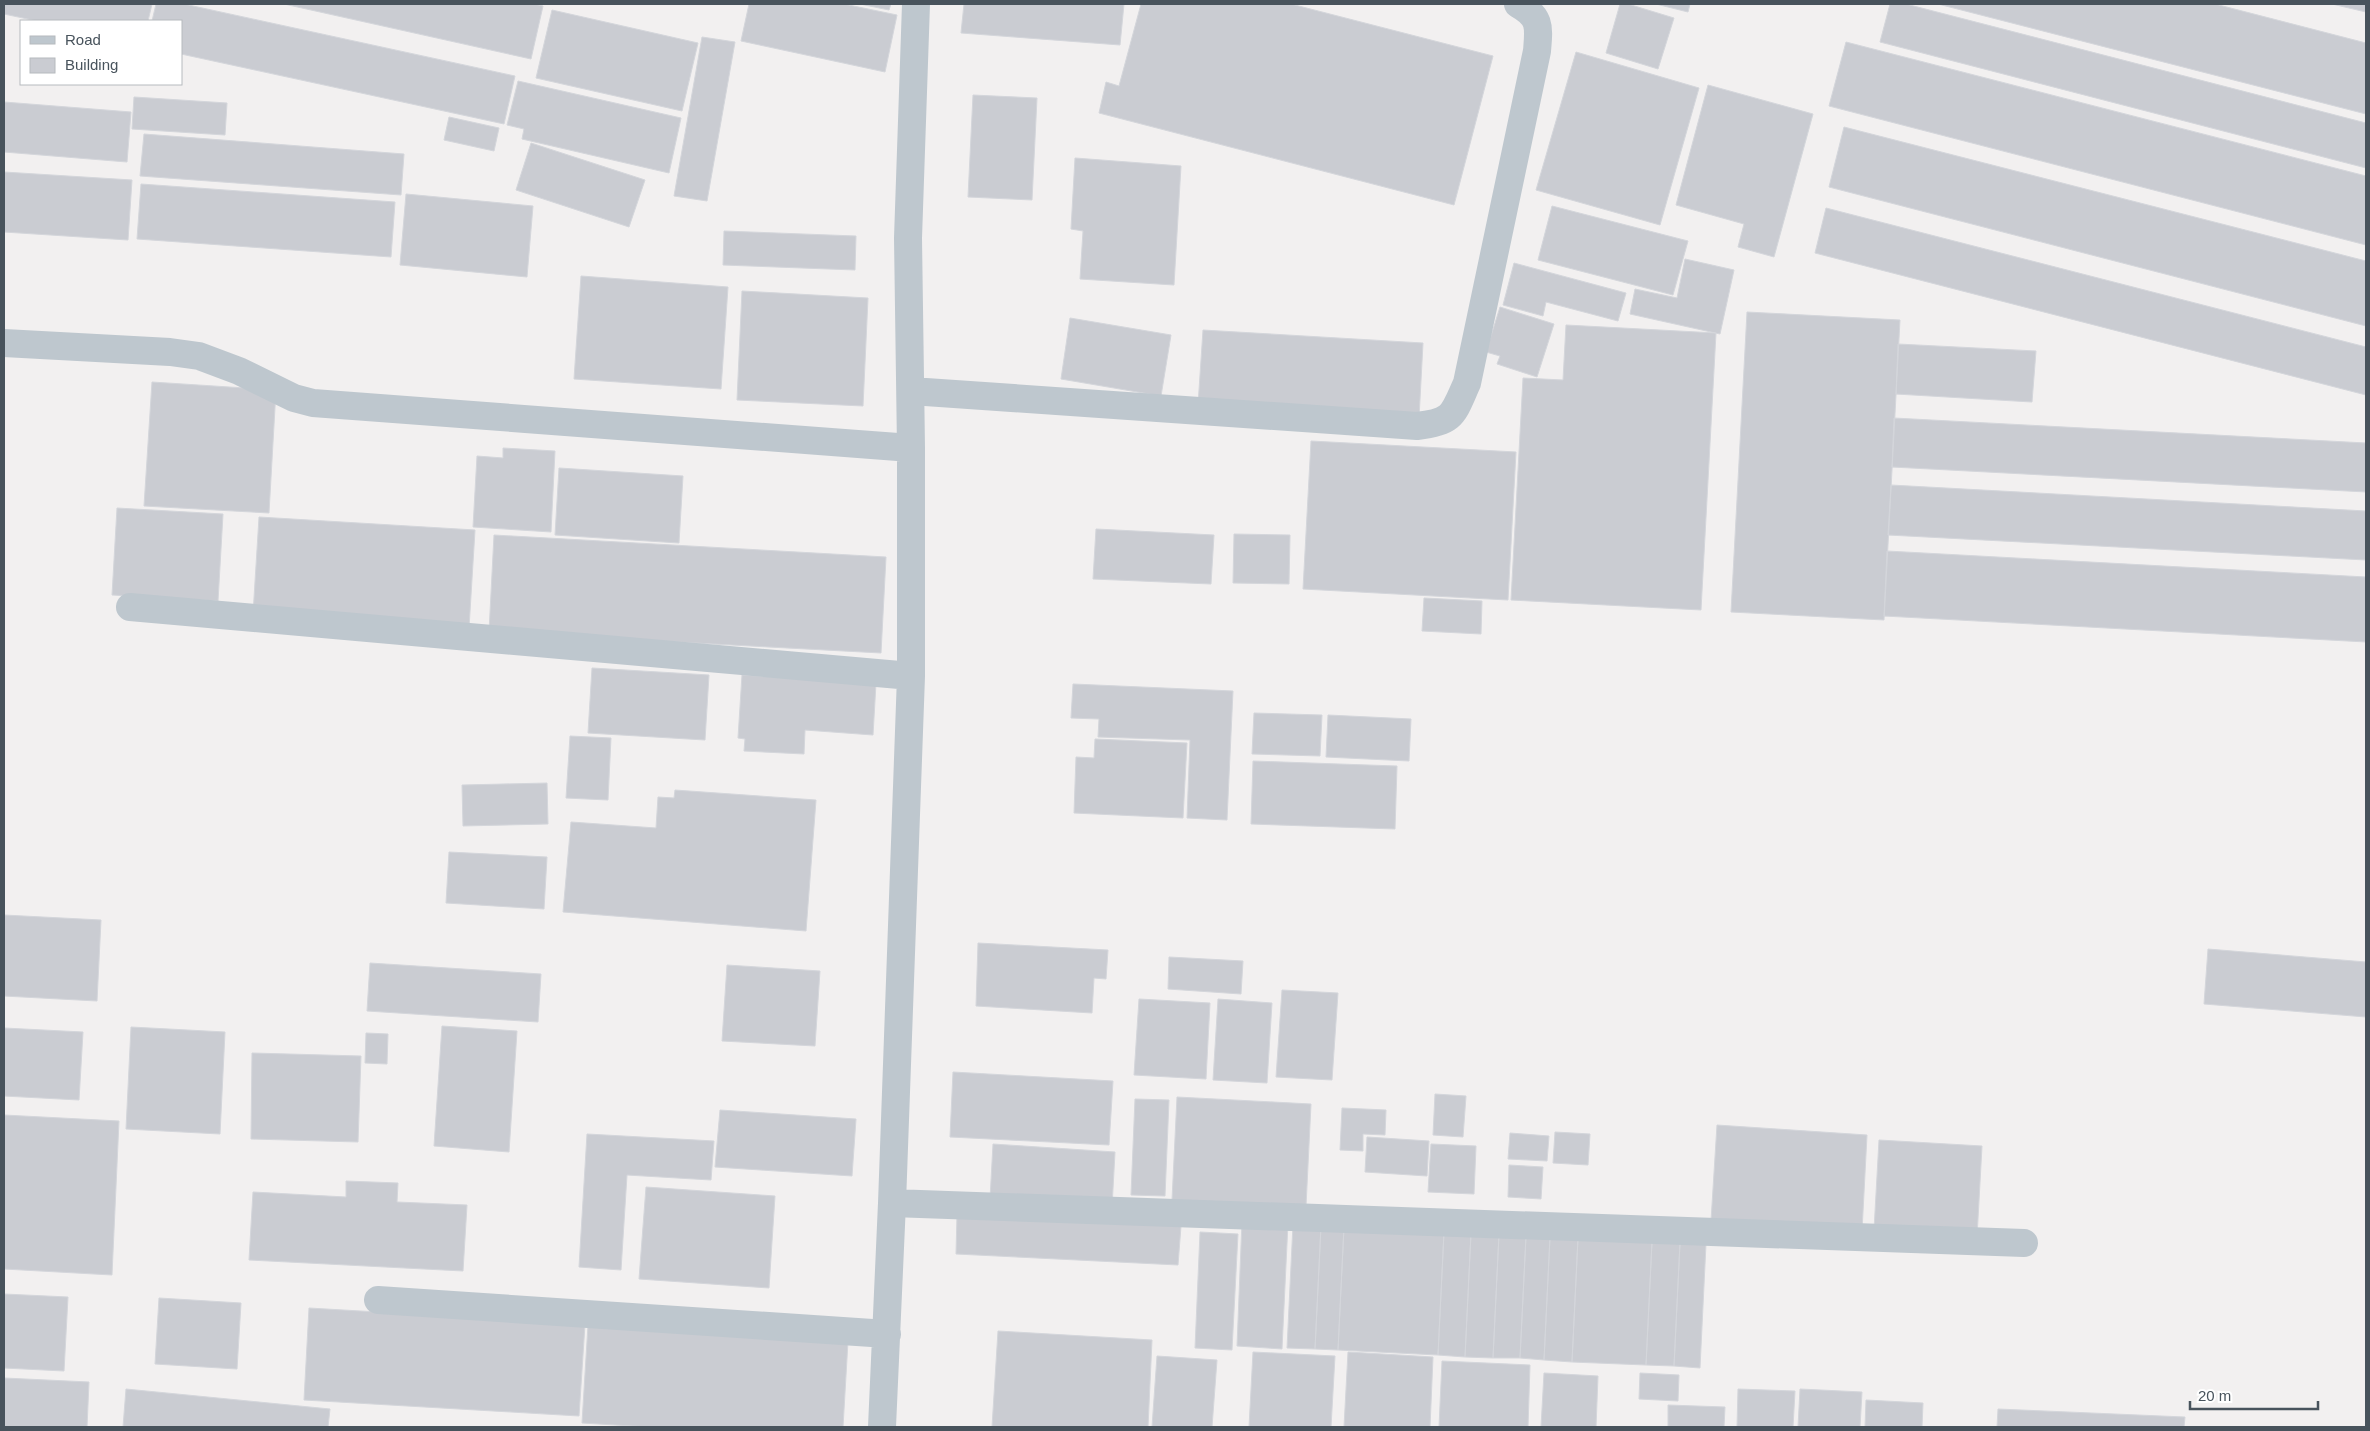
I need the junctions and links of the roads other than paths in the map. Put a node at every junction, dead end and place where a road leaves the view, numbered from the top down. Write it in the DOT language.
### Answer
graph roads {
  1 [pos="916,4"];
  2 [pos="1518,4"];
  3 [pos="4,343"];
  4 [pos="910,391"];
  5 [pos="911,448"];
  6 [pos="130,607"];
  7 [pos="910,676"];
  8 [pos="892,1203"];
  9 [pos="2024,1244"];
  10 [pos="378,1300"];
  11 [pos="887,1334"];
  12 [pos="882,1427"];
  1 -- 4 [label="street"];
  2 -- 4 [label="street"];
  3 -- 5 [label="street"];
  4 -- 5 [label="street"];
  5 -- 7 [label="street"];
  6 -- 7 [label="street"];
  7 -- 8 [label="street"];
  8 -- 9 [label="street"];
  8 -- 11 [label="street"];
  10 -- 11 [label="street"];
  11 -- 12 [label="street"];
}
